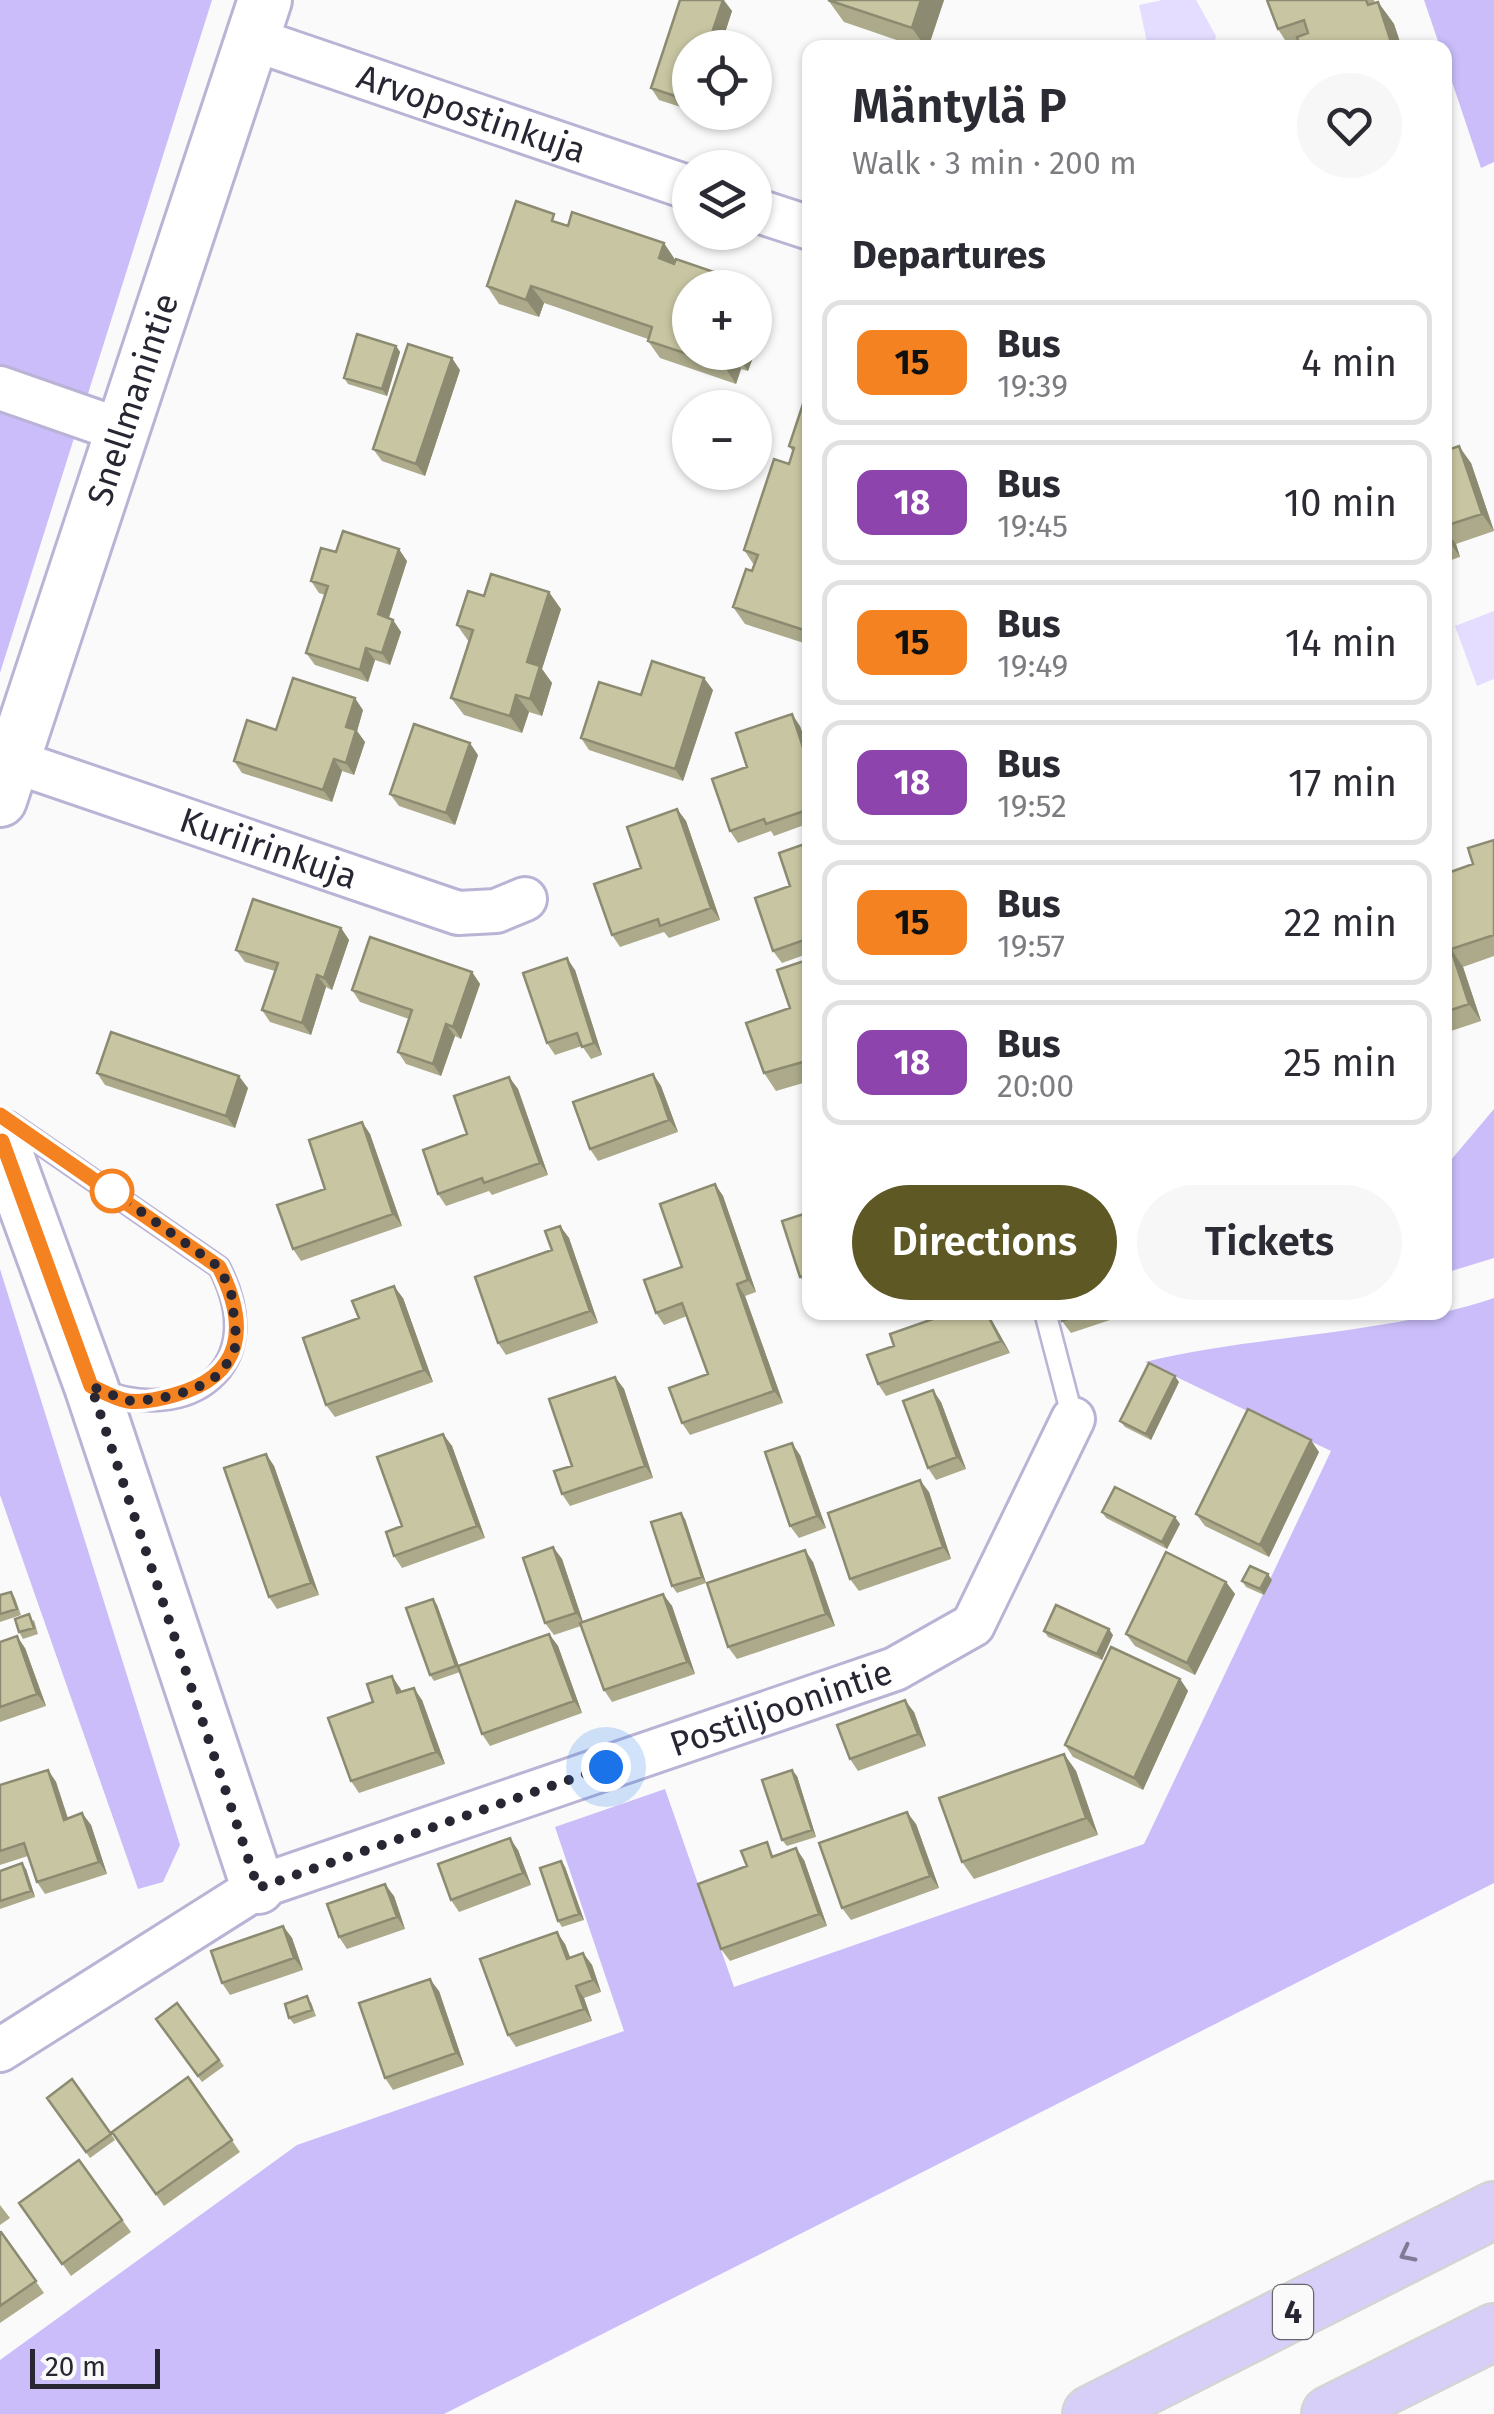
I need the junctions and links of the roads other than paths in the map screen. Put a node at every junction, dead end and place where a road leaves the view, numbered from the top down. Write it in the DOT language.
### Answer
graph roads {
  1 [pos="259,19"];
  2 [pos="672,181"];
  3 [pos="772,216"];
  4 [pos="802,225"];
  5 [pos="0,388"];
  6 [pos="124,431"];
  7 [pos="7,780"];
  8 [pos="525,899"];
  9 [pos="0,1115"];
  10 [pos="0,1137"];
  11 [pos="1047,1320"];
  12 [pos="91,1386"];
  13 [pos="1073,1419"];
  14 [pos="258,1888"];
  15 [pos="0,2050"];
  16 [pos="1494,2210"];
  17 [pos="1494,2332"];
  18 [pos="1494,2352"];
  19 [pos="1388,2383"];
  20 [pos="1092,2414"];
  21 [pos="1330,2414"];
  1 -- 2 [label="street, Arvopostinkuja"];
  1 -- 6 [label="street, Snellmanintie"];
  3 -- 4 [label="street"];
  5 -- 6 [label="street"];
  6 -- 7 [label="street, Snellmanintie"];
  7 -- 8 [label="street, Kuriirinkuja"];
  9 -- 12 [label="lane"];
  10 -- 12 [label="street"];
  11 -- 13 [label="lane"];
  12 -- 14 [label="street"];
  13 -- 14 [label="street, Postiljoonintie"];
  14 -- 15 [label="street, Postiljoonintie"];
  16 -- 20 [label="highway, 4, one-way"];
  17 -- 19 [label="highway"];
  18 -- 19 [label="highway"];
  19 -- 21 [label="highway"];
}
